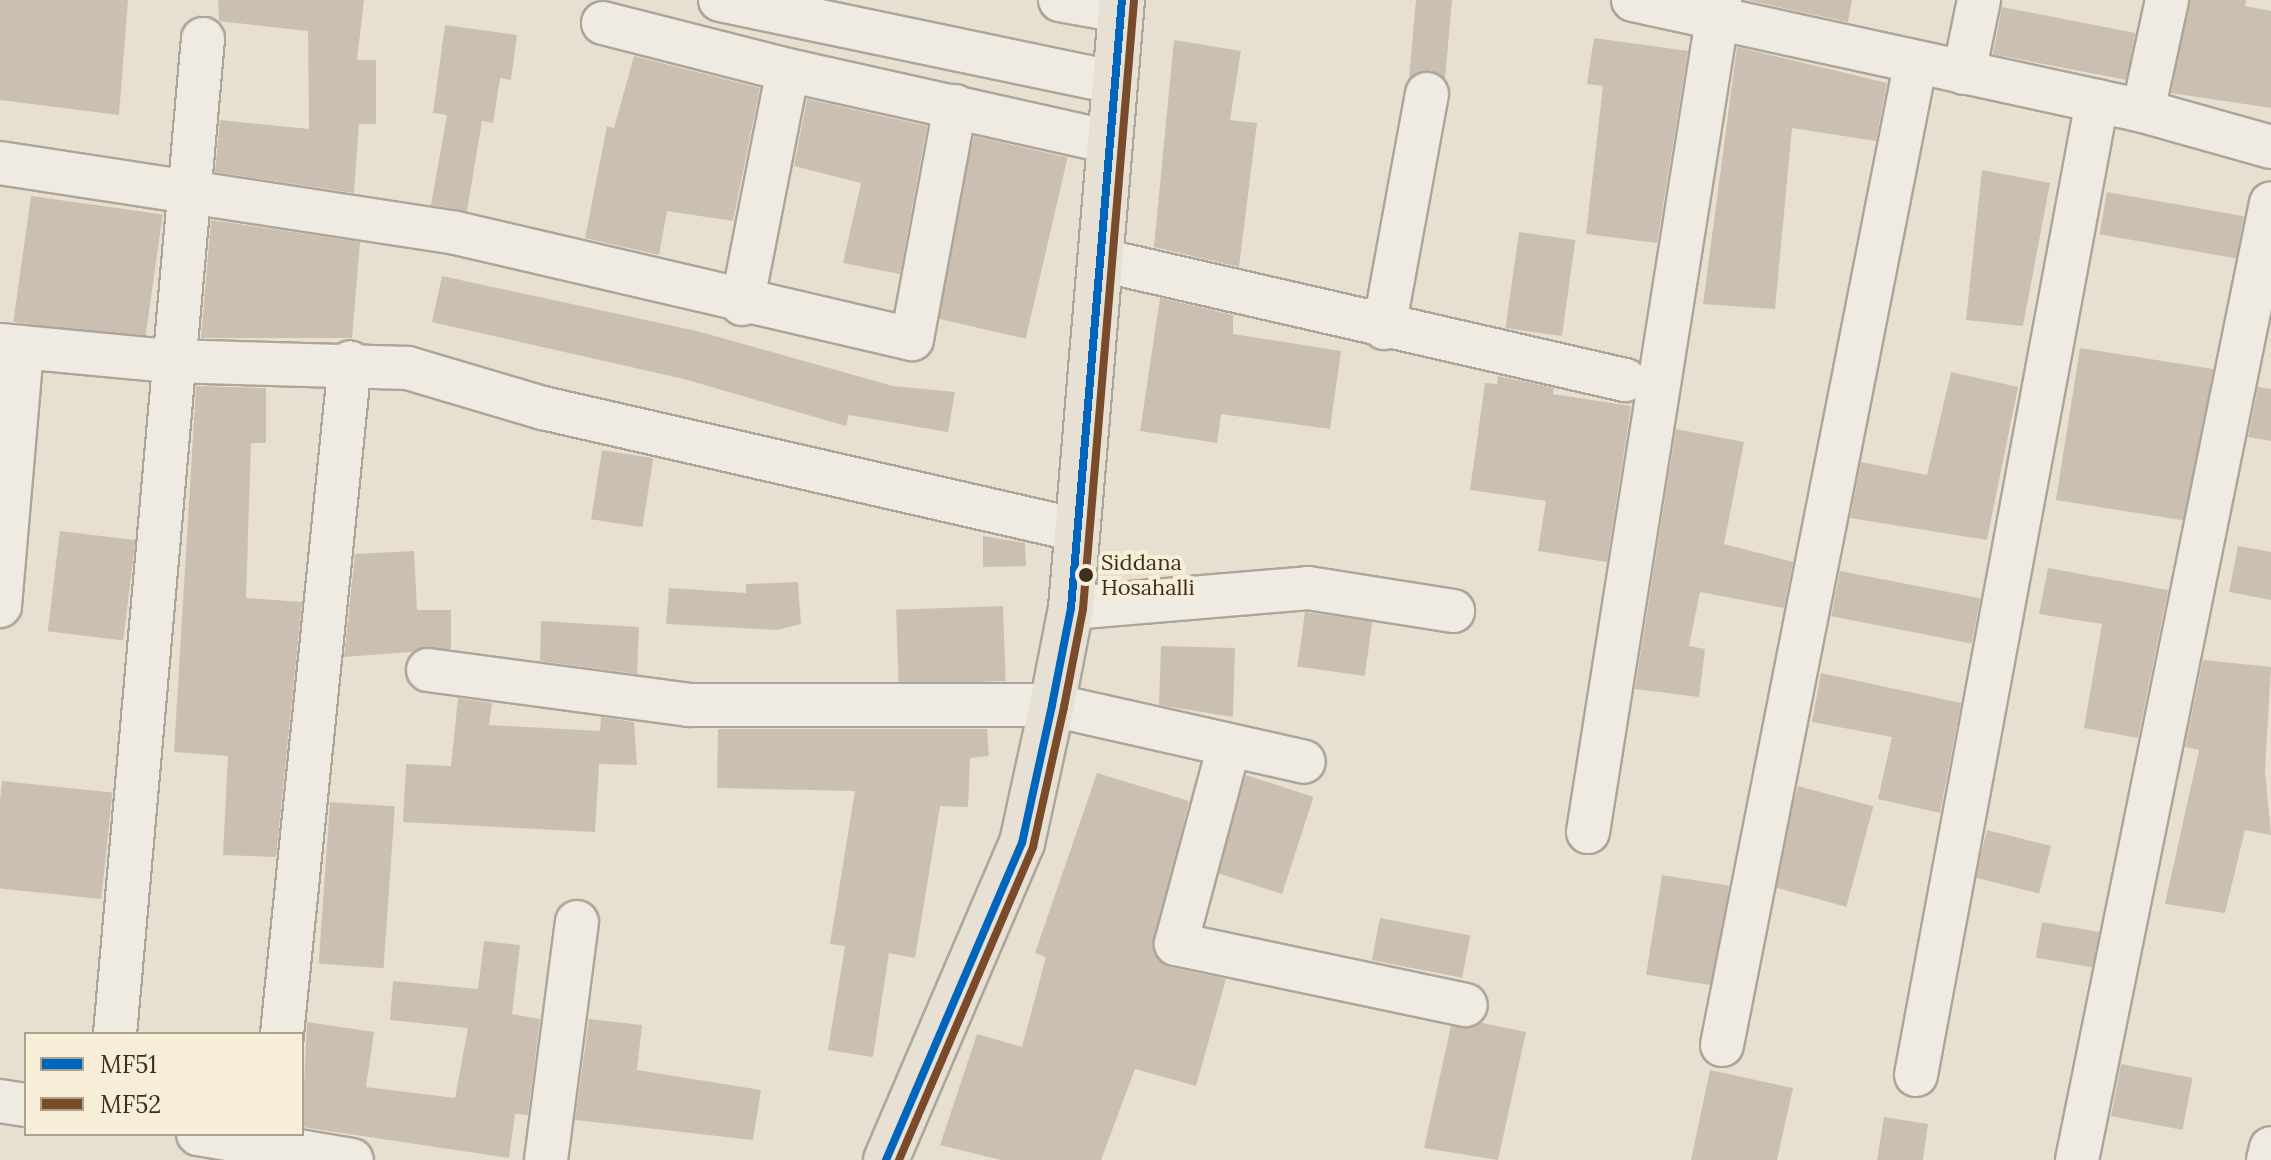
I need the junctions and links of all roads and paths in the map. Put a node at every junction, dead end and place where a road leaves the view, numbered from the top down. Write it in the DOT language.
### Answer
graph roads {
  1 [pos="720,0"];
  2 [pos="1060,0"];
  3 [pos="1633,0"];
  4 [pos="1979,0"];
  5 [pos="2167,0"];
  6 [pos="1121,5"];
  7 [pos="1719,9"];
  8 [pos="603,23"];
  9 [pos="203,39"];
  10 [pos="1915,66"];
  11 [pos="788,70"];
  12 [pos="1964,73"];
  13 [pos="1111,82"];
  14 [pos="1427,94"];
  15 [pos="2097,101"];
  16 [pos="955,106"];
  17 [pos="2143,111"];
  18 [pos="1106,141"];
  19 [pos="2271,147"];
  20 [pos="0,163"];
  21 [pos="191,189"];
  22 [pos="2271,203"];
  23 [pos="1101,260"];
  24 [pos="742,304"];
  25 [pos="1384,328"];
  26 [pos="11,346"];
  27 [pos="176,361"];
  28 [pos="350,362"];
  29 [pos="1625,380"];
  30 [pos="1073,529"];
  31 [pos="0,606"];
  32 [pos="1071,608"];
  33 [pos="1453,611"];
  34 [pos="428,670"];
  35 [pos="1052,705"];
  36 [pos="1229,746"];
  37 [pos="1304,762"];
  38 [pos="1588,832"];
  39 [pos="577,922"];
  40 [pos="1466,1005"];
  41 [pos="115,1032"];
  42 [pos="282,1032"];
  43 [pos="1722,1045"];
  44 [pos="1916,1075"];
  45 [pos="0,1101"];
  46 [pos="24,1105"];
  47 [pos="222,1136"];
  48 [pos="271,1140"];
  49 [pos="2271,1148"];
  50 [pos="352,1160"];
  51 [pos="546,1160"];
  52 [pos="886,1160"];
  53 [pos="2077,1160"];
  54 [pos="2268,1160"];
  1 -- 13 [label="street"];
  2 -- 6 [label="street"];
  3 -- 7 [label="street"];
  4 -- 12 [label="street"];
  5 -- 17 [label="street"];
  6 -- 13 [label="main road"];
  7 -- 10 [label="street"];
  7 -- 38 [label="street"];
  8 -- 11 [label="street"];
  9 -- 21 [label="street"];
  10 -- 12 [label="street"];
  10 -- 43 [label="street"];
  11 -- 16 [label="street"];
  11 -- 24 [label="street"];
  12 -- 15 [label="street"];
  13 -- 18 [label="main road"];
  14 -- 25 [label="street"];
  15 -- 17 [label="street"];
  15 -- 44 [label="street"];
  16 -- 18 [label="street"];
  16 -- 24 [label="street"];
  17 -- 19 [label="street"];
  18 -- 23 [label="main road"];
  20 -- 21 [label="street"];
  21 -- 24 [label="street"];
  21 -- 27 [label="street"];
  22 -- 53 [label="street"];
  23 -- 25 [label="street"];
  23 -- 30 [label="main road"];
  25 -- 29 [label="street"];
  26 -- 27 [label="street"];
  26 -- 31 [label="street"];
  27 -- 28 [label="street"];
  27 -- 41 [label="street"];
  28 -- 30 [label="street"];
  28 -- 42 [label="street"];
  30 -- 32 [label="main road"];
  32 -- 33 [label="street"];
  32 -- 35 [label="main road"];
  34 -- 35 [label="street"];
  35 -- 36 [label="street"];
  35 -- 52 [label="main road"];
  36 -- 37 [label="street"];
  36 -- 40 [label="street"];
  39 -- 51 [label="street"];
  45 -- 46 [label="street"];
  47 -- 48 [label="street"];
  48 -- 50 [label="street"];
  49 -- 54 [label="street"];
}
